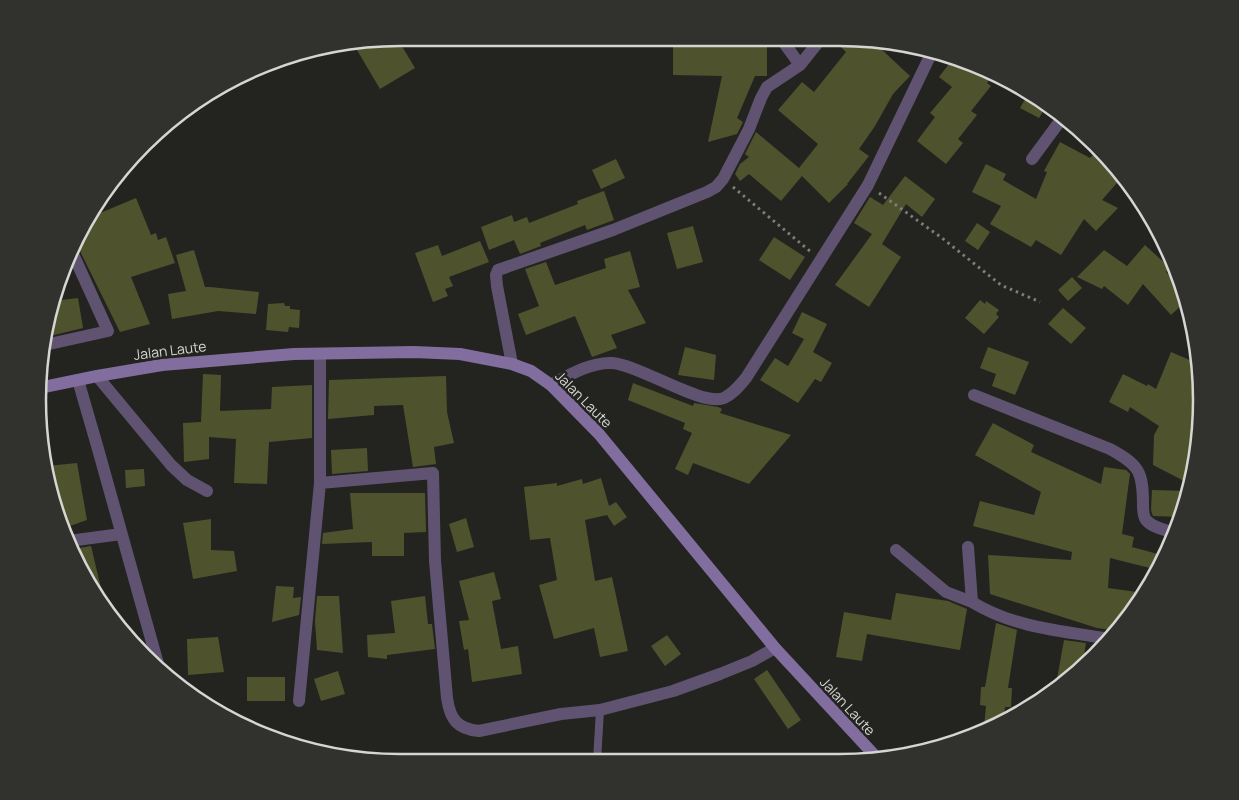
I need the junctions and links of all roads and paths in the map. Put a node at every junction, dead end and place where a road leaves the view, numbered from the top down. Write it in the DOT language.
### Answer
graph roads {
  1 [pos="786,46"];
  2 [pos="815,46"];
  3 [pos="929,58"];
  4 [pos="800,65"];
  5 [pos="1059,123"];
  6 [pos="1032,159"];
  7 [pos="723,179"];
  8 [pos="868,185"];
  9 [pos="76,260"];
  10 [pos="820,260"];
  11 [pos="1040,302"];
  12 [pos="51,344"];
  13 [pos="320,354"];
  14 [pos="512,364"];
  15 [pos="97,376"];
  16 [pos="78,380"];
  17 [pos="551,385"];
  18 [pos="47,386"];
  19 [pos="974,395"];
  20 [pos="320,484"];
  21 [pos="207,492"];
  22 [pos="1168,531"];
  23 [pos="121,534"];
  24 [pos="75,540"];
  25 [pos="968,547"];
  26 [pos="896,550"];
  27 [pos="972,602"];
  28 [pos="1101,637"];
  29 [pos="775,648"];
  30 [pos="155,655"];
  31 [pos="299,701"];
  32 [pos="600,710"];
  33 [pos="872,752"];
  34 [pos="598,754"];
  1 -- 4 [label="street"];
  2 -- 4 [label="street"];
  3 -- 8 [label="street"];
  4 -- 7 [label="street"];
  5 -- 6 [label="street"];
  7 -- 10 [label="path"];
  7 -- 14 [label="street"];
  8 -- 10 [label="street"];
  8 -- 11 [label="path"];
  9 -- 12 [label="street"];
  10 -- 17 [label="street"];
  13 -- 14 [label="street, Jalan Laute"];
  13 -- 15 [label="street, Jalan Laute"];
  13 -- 20 [label="street"];
  14 -- 17 [label="street, Jalan Laute"];
  15 -- 16 [label="street, Jalan Laute"];
  15 -- 21 [label="street"];
  16 -- 18 [label="street, Jalan Laute"];
  16 -- 23 [label="street"];
  17 -- 29 [label="street, Jalan Laute"];
  19 -- 22 [label="street"];
  20 -- 31 [label="street"];
  20 -- 32 [label="street"];
  23 -- 24 [label="street"];
  23 -- 30 [label="street"];
  25 -- 27 [label="street"];
  26 -- 27 [label="street"];
  27 -- 28 [label="street"];
  29 -- 32 [label="street"];
  29 -- 33 [label="street, Jalan Laute"];
  32 -- 34 [label="lane"];
}
